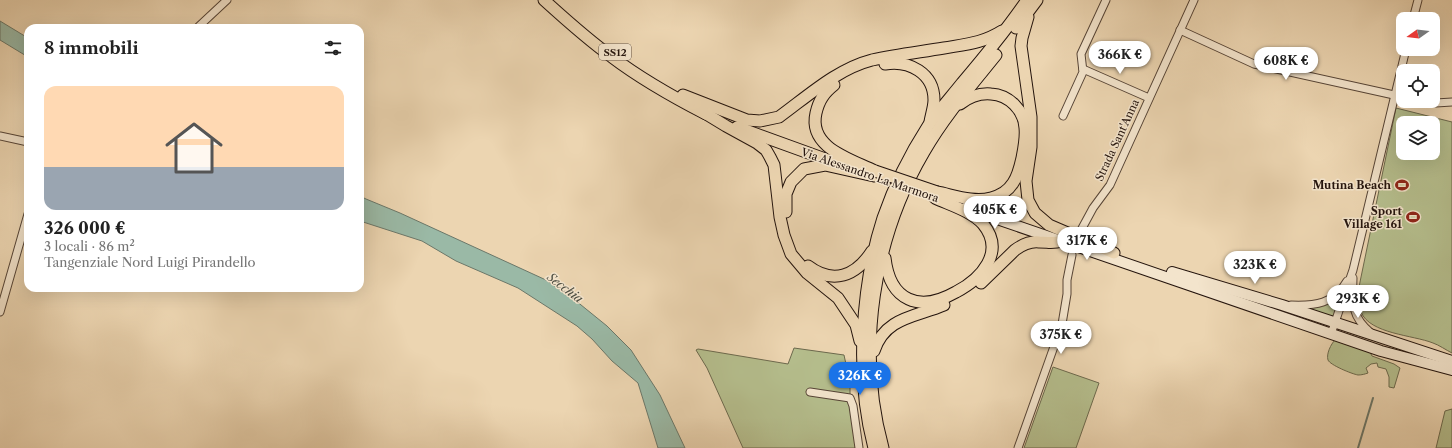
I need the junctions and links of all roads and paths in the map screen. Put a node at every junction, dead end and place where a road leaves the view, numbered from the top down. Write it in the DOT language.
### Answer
graph roads {
  1 [pos="227,0"];
  2 [pos="544,0"];
  3 [pos="553,0"];
  4 [pos="1106,0"];
  5 [pos="1194,0"];
  6 [pos="1418,0"];
  7 [pos="1032,3"];
  8 [pos="1415,12"];
  9 [pos="201,24"];
  10 [pos="1008,28"];
  11 [pos="1180,30"];
  12 [pos="1404,56"];
  13 [pos="1083,68"];
  14 [pos="683,95"];
  15 [pos="1394,95"];
  16 [pos="1149,98"];
  17 [pos="1452,102"];
  18 [pos="1440,103"];
  19 [pos="698,109"];
  20 [pos="951,112"];
  21 [pos="1063,116"];
  22 [pos="929,125"];
  23 [pos="0,136"];
  24 [pos="24,141"];
  25 [pos="874,174"];
  26 [pos="936,195"];
  27 [pos="24,228"];
  28 [pos="1080,232"];
  29 [pos="1062,241"];
  30 [pos="880,248"];
  31 [pos="1114,253"];
  32 [pos="1072,255"];
  33 [pos="1353,270"];
  34 [pos="1282,305"];
  35 [pos="0,312"];
  36 [pos="1335,323"];
  37 [pos="1331,334"];
  38 [pos="1375,336"];
  39 [pos="1452,361"];
  40 [pos="867,362"];
  41 [pos="1452,370"];
  42 [pos="810,392"];
  43 [pos="859,448"];
  44 [pos="874,448"];
  45 [pos="883,448"];
  46 [pos="1018,448"];
  1 -- 9 [label="street"];
  2 -- 19 [label="main road, Via Alessandro La Marmora"];
  3 -- 14 [label="main road, Via Alessandro La Marmora / SS12"];
  4 -- 13 [label="street"];
  5 -- 11 [label="street, Strada Sant'Anna"];
  6 -- 8 [label="street"];
  7 -- 10 [label="main road"];
  7 -- 20 [label="main road"];
  7 -- 31 [label="main road"];
  10 -- 14 [label="main road"];
  10 -- 22 [label="main road"];
  11 -- 15 [label="street"];
  11 -- 16 [label="street, Strada Sant'Anna"];
  12 -- 15 [label="street"];
  13 -- 16 [label="street, Strada Sant'Anna"];
  13 -- 21 [label="street"];
  14 -- 25 [label="main road, Via Alessandro La Marmora"];
  15 -- 33 [label="street"];
  16 -- 28 [label="street, Strada Sant'Anna"];
  17 -- 18 [label="street"];
  19 -- 25 [label="main road, Via Alessandro La Marmora"];
  19 -- 40 [label="main road"];
  20 -- 26 [label="main road"];
  20 -- 30 [label="main road"];
  22 -- 25 [label="main road"];
  22 -- 30 [label="main road"];
  23 -- 24 [label="street"];
  25 -- 26 [label="main road, Via Alessandro La Marmora, bridge"];
  25 -- 30 [label="main road"];
  26 -- 29 [label="main road, Via Alessandro La Marmora"];
  26 -- 30 [label="main road"];
  26 -- 31 [label="main road, Via Alessandro La Marmora"];
  27 -- 35 [label="street"];
  29 -- 37 [label="main road, Via Alessandro La Marmora"];
  29 -- 40 [label="main road"];
  30 -- 40 [label="main road"];
  31 -- 34 [label="main road, Via Alessandro La Marmora"];
  32 -- 46 [label="street"];
  33 -- 34 [label="street"];
  33 -- 36 [label="street"];
  33 -- 38 [label="street"];
  34 -- 36 [label="main road, Via Alessandro La Marmora"];
  36 -- 37 [label="street"];
  36 -- 38 [label="main road, Via Alessandro La Marmora"];
  37 -- 41 [label="main road, Via Alessandro La Marmora"];
  38 -- 39 [label="main road, Via Alessandro La Marmora"];
  40 -- 44 [label="main road"];
  40 -- 45 [label="main road"];
  42 -- 43 [label="street"];
}
